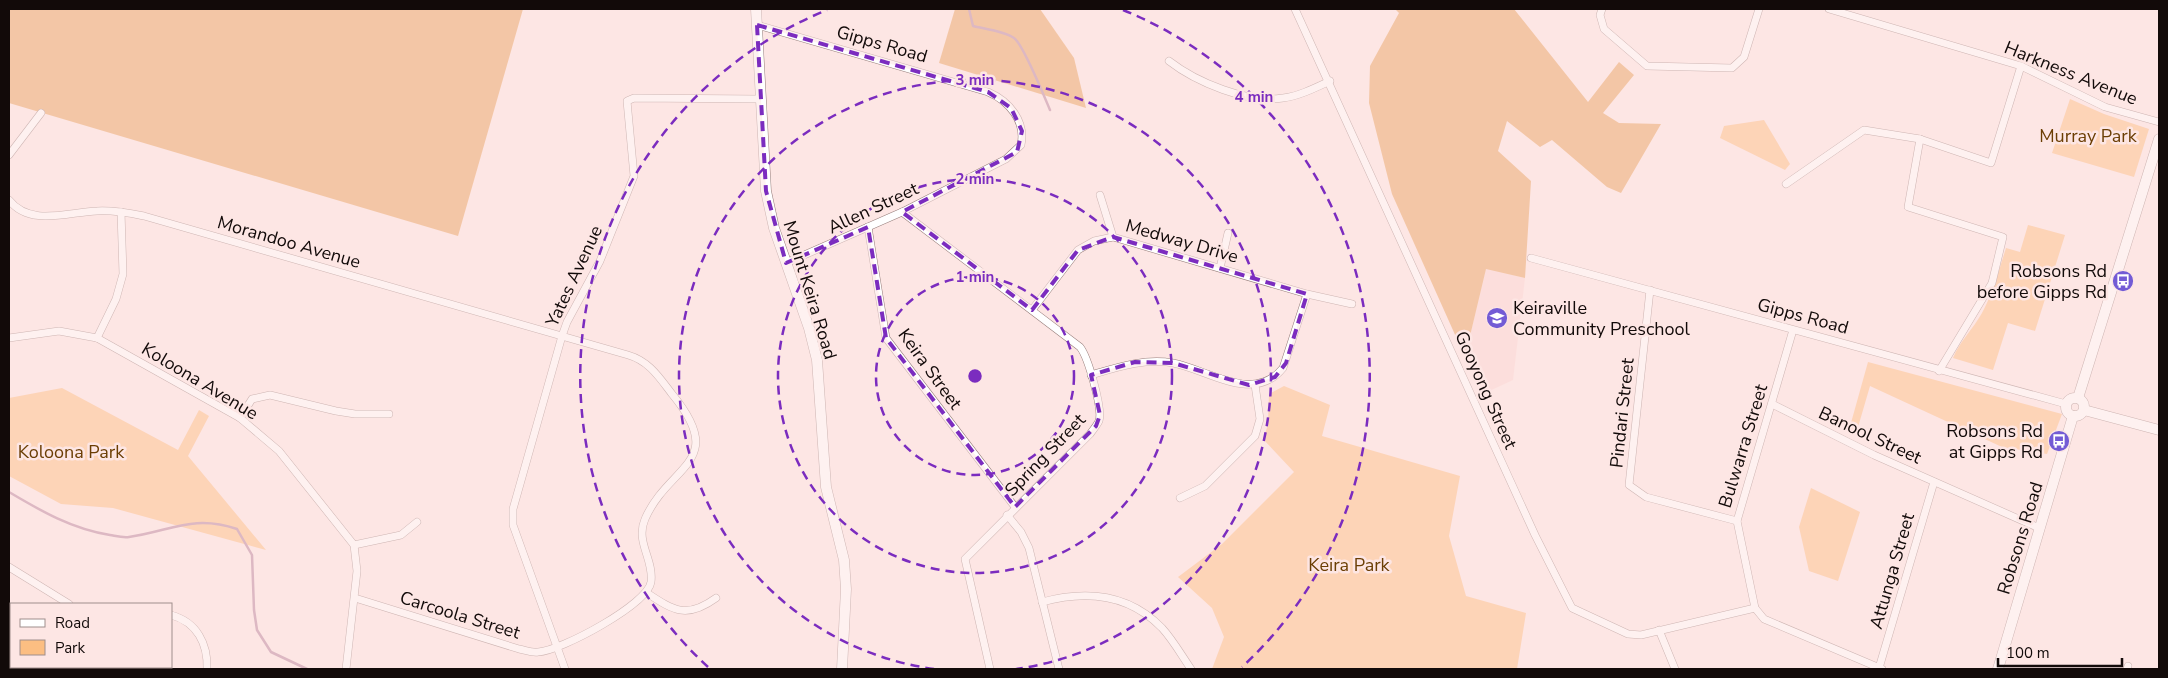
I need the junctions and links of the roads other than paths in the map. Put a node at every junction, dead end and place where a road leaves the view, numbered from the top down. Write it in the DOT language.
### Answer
graph roads {
  1 [pos="756,9"];
  2 [pos="1295,9"];
  3 [pos="1602,9"];
  4 [pos="1759,9"];
  5 [pos="1829,9"];
  6 [pos="757,26"];
  7 [pos="1169,61"];
  8 [pos="2020,66"];
  9 [pos="1330,81"];
  10 [pos="997,96"];
  11 [pos="760,99"];
  12 [pos="41,113"];
  13 [pos="2159,122"];
  14 [pos="1920,139"];
  15 [pos="2159,139"];
  16 [pos="9,155"];
  17 [pos="1786,184"];
  18 [pos="1100,195"];
  19 [pos="9,200"];
  20 [pos="120,212"];
  21 [pos="902,212"];
  22 [pos="868,227"];
  23 [pos="1228,233"];
  24 [pos="1113,237"];
  25 [pos="1531,258"];
  26 [pos="786,263"];
  27 [pos="1220,268"];
  28 [pos="1650,290"];
  29 [pos="1306,294"];
  30 [pos="1352,304"];
  31 [pos="1032,310"];
  32 [pos="1793,330"];
  33 [pos="562,336"];
  34 [pos="9,338"];
  35 [pos="97,338"];
  36 [pos="1940,371"];
  37 [pos="1091,375"];
  38 [pos="1255,385"];
  39 [pos="2078,398"];
  40 [pos="1772,404"];
  41 [pos="2066,404"];
  42 [pos="2084,410"];
  43 [pos="388,414"];
  44 [pos="2073,416"];
  45 [pos="240,418"];
  46 [pos="2159,430"];
  47 [pos="1934,482"];
  48 [pos="1180,498"];
  49 [pos="1015,507"];
  50 [pos="1007,515"];
  51 [pos="417,522"];
  52 [pos="1737,522"];
  53 [pos="2039,528"];
  54 [pos="354,545"];
  55 [pos="9,569"];
  56 [pos="647,593"];
  57 [pos="355,598"];
  58 [pos="716,598"];
  59 [pos="1042,602"];
  60 [pos="67,603"];
  61 [pos="1756,608"];
  62 [pos="172,615"];
  63 [pos="1659,630"];
  64 [pos="557,647"];
  65 [pos="207,669"];
  66 [pos="346,669"];
  67 [pos="565,669"];
  68 [pos="842,669"];
  69 [pos="990,669"];
  70 [pos="1059,669"];
  71 [pos="1191,669"];
  72 [pos="1675,669"];
  73 [pos="1880,669"];
  74 [pos="1998,669"];
  1 -- 6 [label="main road, Mount Keira Road"];
  2 -- 9 [label="street, Gooyong Street"];
  3 -- 4 [label="street"];
  5 -- 8 [label="street, Harkness Avenue"];
  6 -- 10 [label="street, Gipps Road"];
  6 -- 11 [label="main road, Mount Keira Road"];
  7 -- 9 [label="street"];
  8 -- 13 [label="street, Harkness Avenue"];
  8 -- 14 [label="street"];
  9 -- 63 [label="street, Gooyong Street"];
  10 -- 21 [label="street, Allen Street"];
  11 -- 26 [label="main road, Mount Keira Road"];
  11 -- 33 [label="street, Yates Avenue"];
  12 -- 16 [label="street"];
  14 -- 17 [label="street"];
  14 -- 36 [label="street"];
  15 -- 39 [label="main road"];
  18 -- 24 [label="street"];
  19 -- 20 [label="street, Morandoo Avenue"];
  20 -- 33 [label="street, Morandoo Avenue"];
  20 -- 35 [label="street"];
  21 -- 22 [label="street, Allen Street"];
  21 -- 31 [label="street, Spring Street"];
  22 -- 26 [label="street, Allen Street"];
  22 -- 49 [label="street, Keira Street"];
  23 -- 27 [label="street"];
  24 -- 27 [label="street, Medway Drive"];
  24 -- 31 [label="street, Medway Drive"];
  25 -- 28 [label="street, Gipps Road"];
  26 -- 68 [label="main road, Mount Keira Road"];
  27 -- 29 [label="street, Medway Drive"];
  28 -- 32 [label="street, Gipps Road"];
  28 -- 52 [label="street, Pindari Street"];
  29 -- 30 [label="street, Medway Drive"];
  29 -- 38 [label="street"];
  31 -- 37 [label="street, Spring Street"];
  32 -- 36 [label="street, Gipps Road"];
  32 -- 40 [label="street, Bulwarra Street"];
  33 -- 56 [label="street, Morandoo Avenue"];
  33 -- 64 [label="street, Yates Avenue"];
  34 -- 35 [label="street, Koloona Avenue"];
  35 -- 45 [label="street, Koloona Avenue"];
  36 -- 41 [label="street, Gipps Road"];
  37 -- 38 [label="street"];
  37 -- 49 [label="street, Spring Street"];
  38 -- 48 [label="street"];
  39 -- 41 [label="main road"];
  39 -- 42 [label="main road"];
  40 -- 47 [label="street, Banool Street"];
  40 -- 52 [label="street, Bulwarra Street"];
  41 -- 44 [label="main road"];
  42 -- 44 [label="main road"];
  42 -- 46 [label="main road"];
  43 -- 45 [label="street"];
  44 -- 53 [label="main road, Robsons Road"];
  45 -- 54 [label="street, Koloona Avenue"];
  47 -- 53 [label="street, Banool Street"];
  47 -- 73 [label="street, Attunga Street"];
  49 -- 50 [label="street, Spring Street"];
  50 -- 59 [label="street"];
  50 -- 69 [label="street, Spring Street"];
  51 -- 54 [label="street"];
  52 -- 61 [label="street, Bulwarra Street"];
  53 -- 74 [label="main road, Robsons Road"];
  54 -- 57 [label="street"];
  55 -- 60 [label="street"];
  56 -- 58 [label="street"];
  56 -- 64 [label="street, Carcoola Street"];
  57 -- 64 [label="street, Carcoola Street"];
  57 -- 66 [label="street"];
  59 -- 70 [label="street"];
  59 -- 71 [label="street"];
  61 -- 63 [label="street, Gooyong Street"];
  61 -- 73 [label="street"];
  62 -- 65 [label="street"];
  63 -- 72 [label="street"];
  64 -- 67 [label="street, Yates Avenue"];
}
